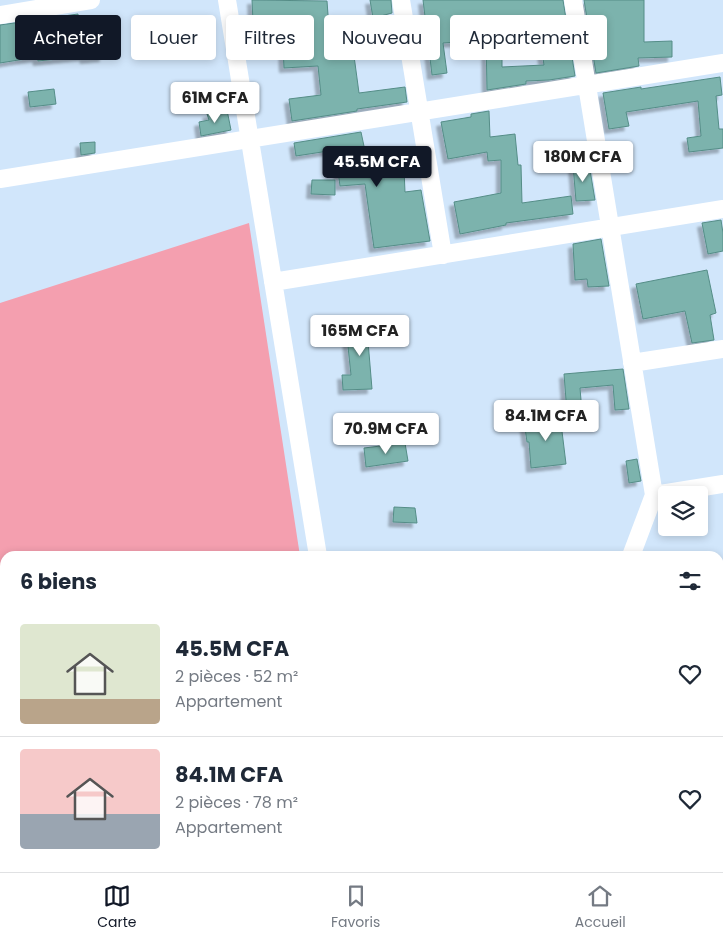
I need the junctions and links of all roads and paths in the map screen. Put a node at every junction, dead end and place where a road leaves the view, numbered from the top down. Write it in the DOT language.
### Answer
graph roads {
  1 [pos="91,0"];
  2 [pos="227,0"];
  3 [pos="401,0"];
  4 [pos="573,0"];
  5 [pos="0,15"];
  6 [pos="723,62"];
  7 [pos="587,84"];
  8 [pos="419,111"];
  9 [pos="250,139"];
  10 [pos="0,179"];
  11 [pos="723,209"];
  12 [pos="610,227"];
  13 [pos="443,254"];
  14 [pos="273,282"];
  15 [pos="723,349"];
  16 [pos="632,364"];
  17 [pos="723,484"];
  18 [pos="654,495"];
  19 [pos="317,551"];
  20 [pos="633,551"];
  1 -- 5 [label="street"];
  2 -- 9 [label="street"];
  3 -- 8 [label="street"];
  4 -- 7 [label="street"];
  6 -- 7 [label="street"];
  7 -- 8 [label="street"];
  7 -- 12 [label="street"];
  8 -- 9 [label="street"];
  8 -- 13 [label="street"];
  9 -- 10 [label="street"];
  9 -- 14 [label="street"];
  11 -- 12 [label="street"];
  12 -- 13 [label="street"];
  12 -- 16 [label="street"];
  13 -- 14 [label="street"];
  14 -- 19 [label="street"];
  15 -- 16 [label="street"];
  16 -- 18 [label="street"];
  17 -- 18 [label="street"];
  18 -- 20 [label="street"];
}
